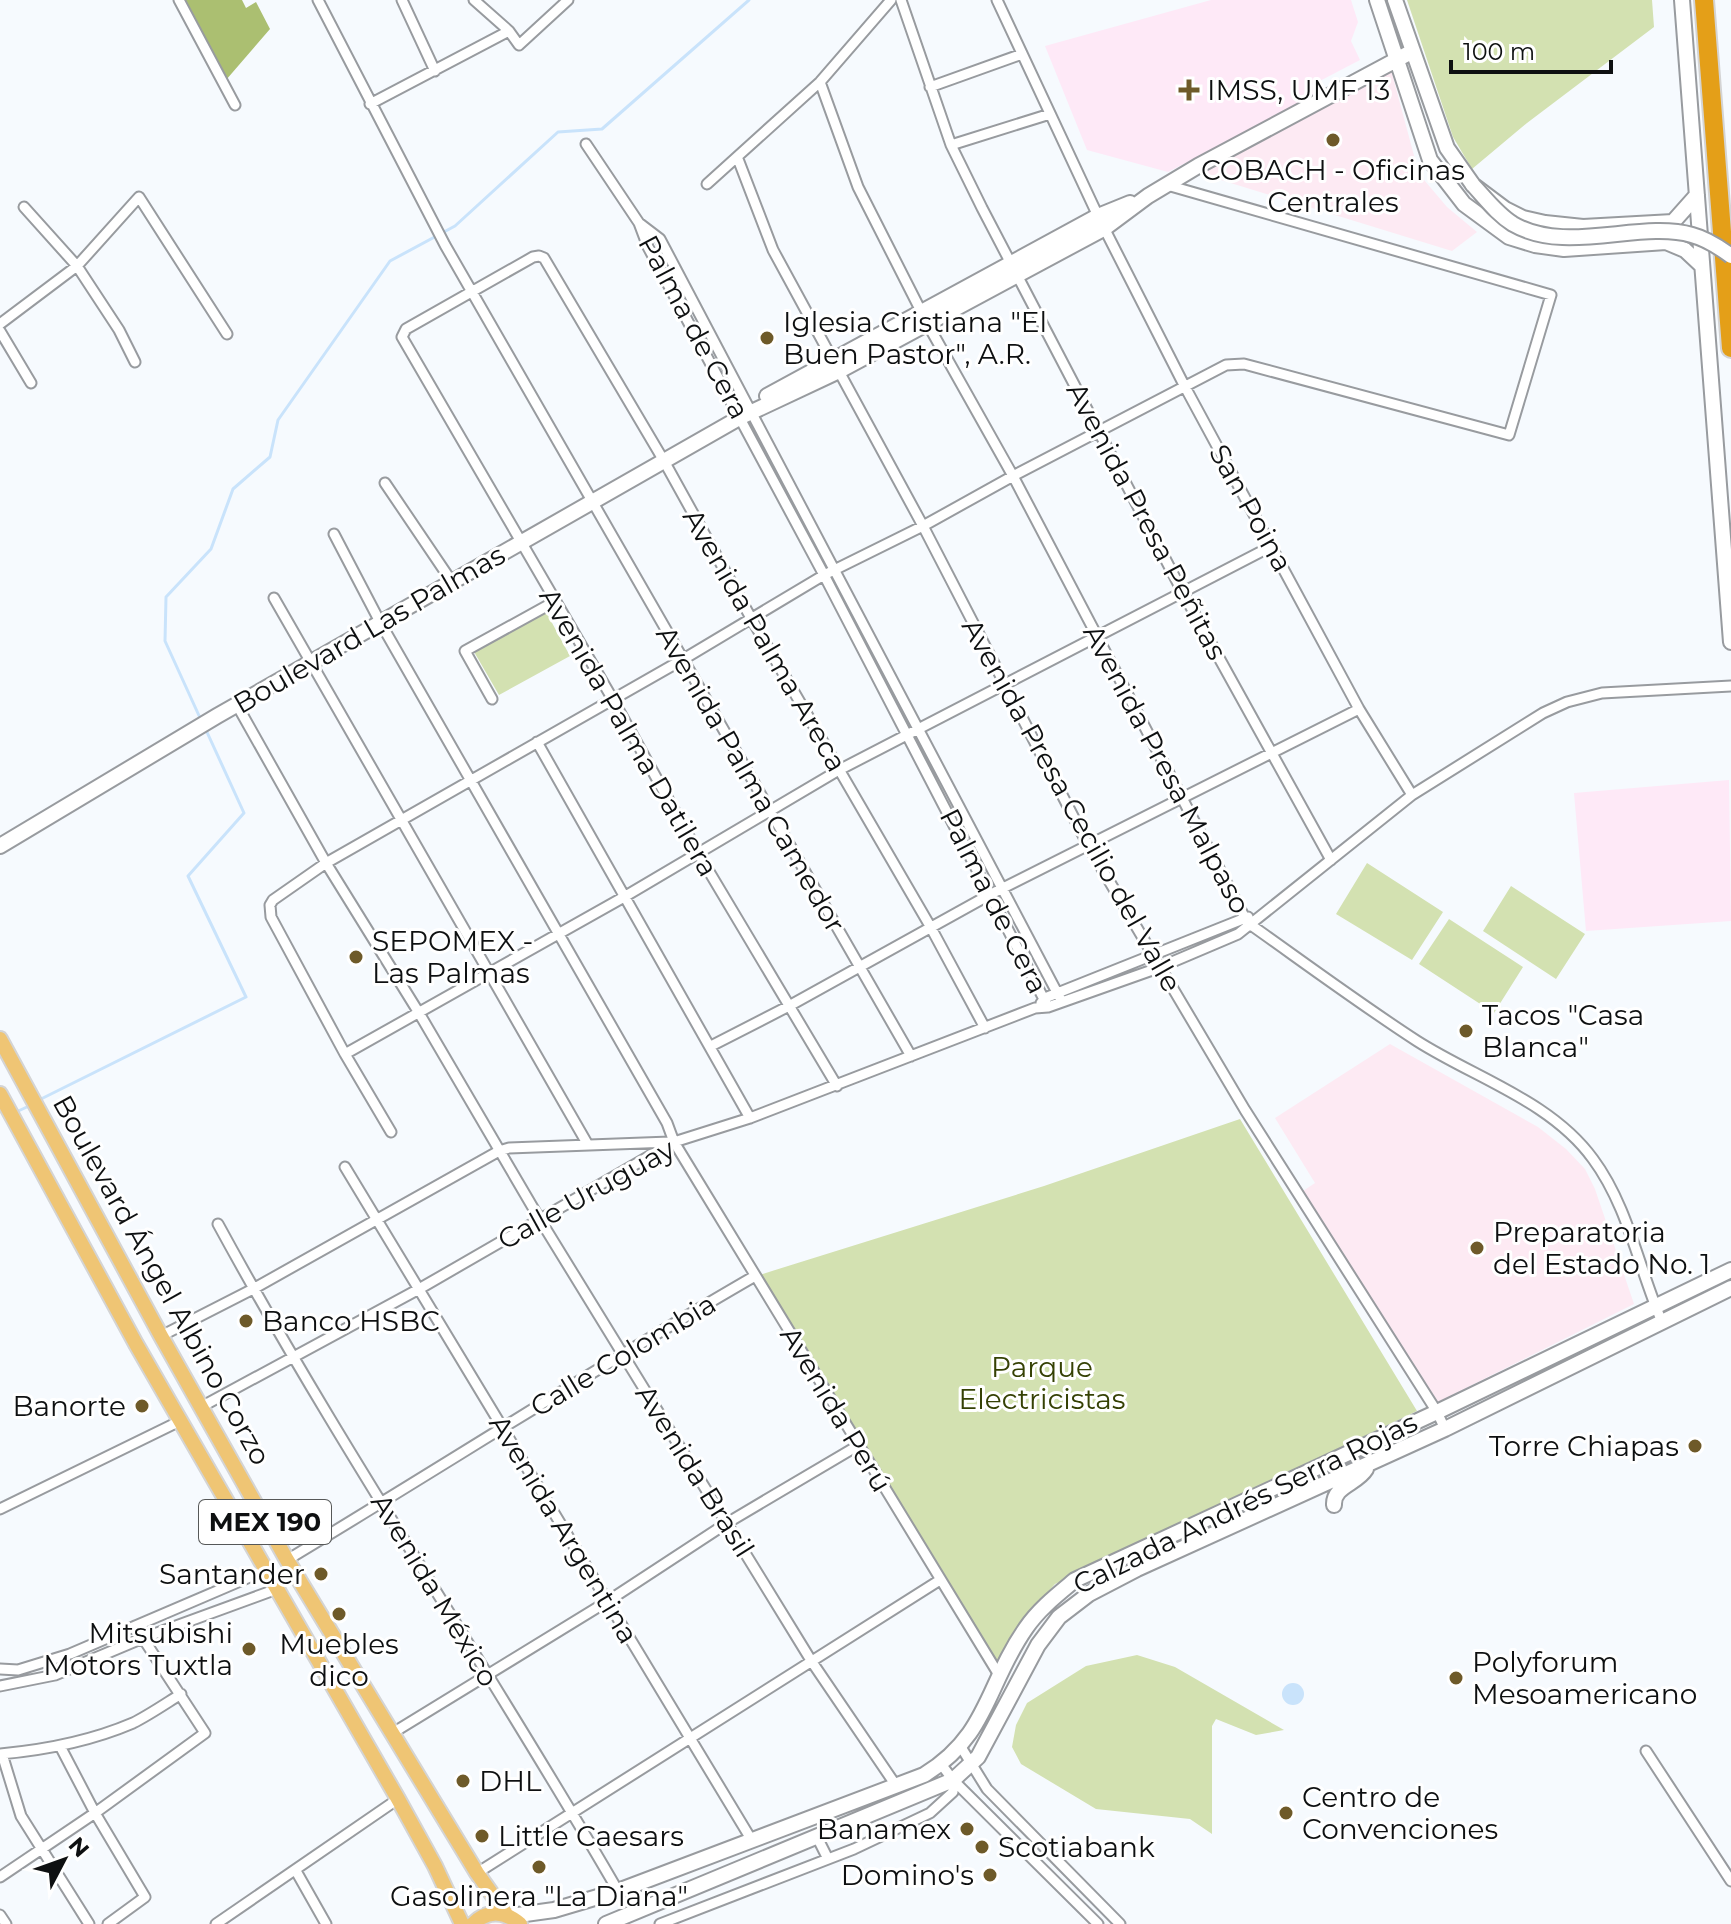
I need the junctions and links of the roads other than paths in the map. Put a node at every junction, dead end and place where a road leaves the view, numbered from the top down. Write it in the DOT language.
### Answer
graph roads {
  1 [pos="179,0"];
  2 [pos="318,0"];
  3 [pos="402,0"];
  4 [pos="474,0"];
  5 [pos="568,0"];
  6 [pos="891,0"];
  7 [pos="901,0"];
  8 [pos="997,0"];
  9 [pos="1377,0"];
  10 [pos="1395,0"];
  11 [pos="1682,0"];
  12 [pos="1704,0"];
  13 [pos="509,31"];
  14 [pos="1413,51"];
  15 [pos="1022,54"];
  16 [pos="1397,58"];
  17 [pos="435,71"];
  18 [pos="820,82"];
  19 [pos="930,87"];
  20 [pos="370,104"];
  21 [pos="235,105"];
  22 [pos="1050,114"];
  23 [pos="586,144"];
  24 [pos="951,145"];
  25 [pos="738,159"];
  26 [pos="707,184"];
  27 [pos="1167,185"];
  28 [pos="1473,185"];
  29 [pos="1697,195"];
  30 [pos="24,207"];
  31 [pos="1101,222"];
  32 [pos="1731,256"];
  33 [pos="1701,265"];
  34 [pos="77,266"];
  35 [pos="1015,269"];
  36 [pos="472,293"];
  37 [pos="925,318"];
  38 [pos="1,325"];
  39 [pos="227,334"];
  40 [pos="1731,348"];
  41 [pos="135,362"];
  42 [pos="836,365"];
  43 [pos="31,383"];
  44 [pos="1184,385"];
  45 [pos="748,412"];
  46 [pos="1098,431"];
  47 [pos="664,461"];
  48 [pos="1013,476"];
  49 [pos="385,483"];
  50 [pos="591,503"];
  51 [pos="923,526"];
  52 [pos="334,534"];
  53 [pos="521,543"];
  54 [pos="1272,546"];
  55 [pos="829,572"];
  56 [pos="452,582"];
  57 [pos="1182,591"];
  58 [pos="274,598"];
  59 [pos="554,602"];
  60 [pos="751,618"];
  61 [pos="380,622"];
  62 [pos="1095,636"];
  63 [pos="1731,642"];
  64 [pos="682,660"];
  65 [pos="312,662"];
  66 [pos="1004,683"];
  67 [pos="1731,686"];
  68 [pos="612,698"];
  69 [pos="492,699"];
  70 [pos="237,705"];
  71 [pos="1359,709"];
  72 [pos="917,729"];
  73 [pos="907,735"];
  74 [pos="537,742"];
  75 [pos="1270,753"];
  76 [pos="839,770"];
  77 [pos="472,781"];
  78 [pos="1412,795"];
  79 [pos="1180,798"];
  80 [pos="771,812"];
  81 [pos="401,820"];
  82 [pos="0,846"];
  83 [pos="1089,847"];
  84 [pos="698,853"];
  85 [pos="1331,860"];
  86 [pos="326,863"];
  87 [pos="1003,889"];
  88 [pos="991,894"];
  89 [pos="624,897"];
  90 [pos="1248,921"];
  91 [pos="930,926"];
  92 [pos="559,934"];
  93 [pos="1153,957"];
  94 [pos="859,965"];
  95 [pos="1158,968"];
  96 [pos="490,975"];
  97 [pos="1060,997"];
  98 [pos="1046,1002"];
  99 [pos="789,1006"];
  100 [pos="419,1013"];
  101 [pos="985,1028"];
  102 [pos="0,1039"];
  103 [pos="711,1046"];
  104 [pos="345,1054"];
  105 [pos="911,1056"];
  106 [pos="837,1086"];
  107 [pos="1,1096"];
  108 [pos="750,1118"];
  109 [pos="391,1132"];
  110 [pos="674,1142"];
  111 [pos="588,1145"];
  112 [pos="499,1151"];
  113 [pos="345,1167"];
  114 [pos="539,1218"];
  115 [pos="377,1219"];
  116 [pos="218,1224"];
  117 [pos="1731,1270"];
  118 [pos="755,1276"];
  119 [pos="1731,1288"];
  120 [pos="253,1289"];
  121 [pos="419,1289"];
  122 [pos="1655,1306"];
  123 [pos="1662,1322"];
  124 [pos="161,1336"];
  125 [pos="621,1353"];
  126 [pos="294,1357"];
  127 [pos="201,1407"];
  128 [pos="1437,1412"];
  129 [pos="180,1421"];
  130 [pos="503,1429"];
  131 [pos="1445,1429"];
  132 [pos="859,1445"];
  133 [pos="1370,1463"];
  134 [pos="207,1469"];
  135 [pos="236,1469"];
  136 [pos="219,1490"];
  137 [pos="382,1503"];
  138 [pos="1334,1505"];
  139 [pos="0,1509"];
  140 [pos="727,1523"];
  141 [pos="287,1560"];
  142 [pos="266,1570"];
  143 [pos="940,1580"];
  144 [pos="277,1589"];
  145 [pos="608,1601"];
  146 [pos="135,1626"];
  147 [pos="143,1638"];
  148 [pos="812,1662"];
  149 [pos="0,1669"];
  150 [pos="486,1674"];
  151 [pos="999,1675"];
  152 [pos="0,1686"];
  153 [pos="181,1694"];
  154 [pos="391,1734"];
  155 [pos="691,1736"];
  156 [pos="60,1746"];
  157 [pos="961,1747"];
  158 [pos="1646,1751"];
  159 [pos="1,1754"];
  160 [pos="973,1763"];
  161 [pos="941,1764"];
  162 [pos="953,1780"];
  163 [pos="897,1787"];
  164 [pos="398,1799"];
  165 [pos="572,1812"];
  166 [pos="95,1813"];
  167 [pos="809,1818"];
  168 [pos="817,1837"];
  169 [pos="751,1839"];
  170 [pos="41,1850"];
  171 [pos="828,1859"];
  172 [pos="296,1871"];
  173 [pos="477,1873"];
  174 [pos="0,1877"];
  175 [pos="1731,1881"];
  176 [pos="618,1891"];
  177 [pos="0,1915"];
  178 [pos="512,1918"];
  179 [pos="6,1924"];
  180 [pos="89,1924"];
  181 [pos="108,1924"];
  182 [pos="216,1924"];
  183 [pos="326,1924"];
  184 [pos="462,1924"];
  185 [pos="473,1924"];
  186 [pos="606,1924"];
  187 [pos="660,1924"];
  188 [pos="1098,1924"];
  189 [pos="1120,1924"];
  1 -- 21 [label="street"];
  2 -- 20 [label="street, Avenida Palma Camedor"];
  3 -- 17 [label="street"];
  4 -- 13 [label="street"];
  5 -- 13 [label="street"];
  6 -- 18 [label="street"];
  7 -- 19 [label="street, Avenida Presa Peñitas"];
  8 -- 15 [label="street, San Poina"];
  9 -- 16 [label="main road"];
  10 -- 14 [label="main road"];
  11 -- 29 [label="main road"];
  12 -- 40 [label="highway"];
  13 -- 17 [label="street"];
  14 -- 16 [label="main road, Boulevard Las Palmas"];
  14 -- 28 [label="main road"];
  15 -- 19 [label="street"];
  15 -- 22 [label="street, San Poina"];
  16 -- 27 [label="main road, Boulevard Las Palmas"];
  16 -- 33 [label="main road"];
  17 -- 20 [label="street"];
  18 -- 25 [label="street"];
  18 -- 37 [label="street, Avenida Presa Malpaso"];
  19 -- 24 [label="street, Avenida Presa Peñitas"];
  20 -- 36 [label="street, Avenida Palma Camedor"];
  22 -- 24 [label="street"];
  22 -- 31 [label="street, San Poina"];
  23 -- 45 [label="street, Palma de Cera"];
  24 -- 35 [label="street, Avenida Presa Peñitas"];
  25 -- 26 [label="street"];
  25 -- 42 [label="street, Avenida Presa Cecilio del Valle"];
  27 -- 31 [label="main road, Boulevard Las Palmas"];
  27 -- 44 [label="street"];
  28 -- 29 [label="main road"];
  28 -- 32 [label="main road, bridge"];
  29 -- 33 [label="main road"];
  30 -- 34 [label="street"];
  31 -- 35 [label="main road, Boulevard Las Palmas"];
  31 -- 44 [label="street, San Poina"];
  33 -- 63 [label="main road"];
  34 -- 38 [label="street"];
  34 -- 39 [label="street"];
  34 -- 41 [label="street"];
  35 -- 37 [label="main road, Boulevard Las Palmas"];
  35 -- 46 [label="street, Avenida Presa Peñitas"];
  36 -- 47 [label="street, Avenida Palma Areca"];
  36 -- 50 [label="street, Avenida Palma Camedor"];
  36 -- 53 [label="street, Avenida Palma Datilera"];
  37 -- 42 [label="main road, Boulevard Las Palmas"];
  37 -- 48 [label="street, Avenida Presa Malpaso"];
  38 -- 43 [label="street"];
  42 -- 45 [label="main road, Boulevard Las Palmas"];
  42 -- 51 [label="street, Avenida Presa Cecilio del Valle"];
  44 -- 46 [label="street"];
  44 -- 54 [label="street, San Poina"];
  45 -- 47 [label="main road, Boulevard Las Palmas"];
  45 -- 55 [label="street, Palma de Cera"];
  46 -- 48 [label="street"];
  46 -- 57 [label="street, Avenida Presa Peñitas"];
  47 -- 50 [label="main road, Boulevard Las Palmas"];
  47 -- 60 [label="street, Avenida Palma Areca"];
  48 -- 51 [label="street"];
  48 -- 62 [label="street, Avenida Presa Malpaso"];
  49 -- 56 [label="street"];
  50 -- 53 [label="main road, Boulevard Las Palmas"];
  50 -- 64 [label="street, Avenida Palma Camedor"];
  51 -- 55 [label="street"];
  51 -- 66 [label="street, Avenida Presa Cecilio del Valle"];
  52 -- 61 [label="street, Avenida Perú"];
  53 -- 56 [label="main road, Boulevard Las Palmas"];
  53 -- 59 [label="street, Avenida Palma Datilera"];
  54 -- 57 [label="street"];
  54 -- 71 [label="street, San Poina"];
  55 -- 60 [label="street"];
  55 -- 72 [label="street, Palma de Cera"];
  55 -- 73 [label="street, Palma de Cera"];
  56 -- 61 [label="main road, Boulevard Las Palmas"];
  57 -- 62 [label="street"];
  57 -- 75 [label="street, Avenida Presa Peñitas"];
  58 -- 65 [label="street"];
  59 -- 68 [label="street, Avenida Palma Datilera"];
  59 -- 69 [label="street"];
  60 -- 64 [label="street"];
  60 -- 76 [label="street, Avenida Palma Areca"];
  61 -- 65 [label="main road, Boulevard Las Palmas"];
  61 -- 77 [label="street, Avenida Perú"];
  62 -- 66 [label="street"];
  62 -- 79 [label="street, Avenida Presa Malpaso"];
  64 -- 68 [label="street"];
  64 -- 80 [label="street, Avenida Palma Camedor"];
  65 -- 70 [label="main road, Boulevard Las Palmas"];
  65 -- 81 [label="street"];
  66 -- 72 [label="street"];
  66 -- 83 [label="street, Avenida Presa Cecilio del Valle"];
  67 -- 78 [label="street"];
  68 -- 74 [label="street"];
  68 -- 84 [label="street, Avenida Palma Datilera"];
  70 -- 82 [label="main road, Boulevard Las Palmas"];
  70 -- 86 [label="street, Avenida Brasil"];
  71 -- 75 [label="street"];
  71 -- 78 [label="street, San Poina"];
  72 -- 73 [label="street"];
  72 -- 87 [label="street, Palma de Cera"];
  73 -- 76 [label="street"];
  73 -- 88 [label="street, Palma de Cera"];
  74 -- 77 [label="street"];
  74 -- 89 [label="street"];
  75 -- 79 [label="street"];
  75 -- 85 [label="street, Avenida Presa Peñitas"];
  76 -- 80 [label="street"];
  76 -- 91 [label="street, Avenida Palma Areca"];
  77 -- 81 [label="street"];
  77 -- 92 [label="street, Avenida Perú"];
  78 -- 85 [label="street"];
  79 -- 83 [label="street"];
  79 -- 90 [label="street, Avenida Presa Malpaso"];
  80 -- 84 [label="street"];
  80 -- 94 [label="street, Avenida Palma Camedor"];
  81 -- 86 [label="street"];
  81 -- 96 [label="street"];
  83 -- 87 [label="street"];
  83 -- 93 [label="street, Avenida Presa Cecilio del Valle"];
  84 -- 89 [label="street"];
  84 -- 99 [label="street, Avenida Palma Datilera"];
  85 -- 90 [label="street"];
  86 -- 100 [label="street, Avenida Brasil"];
  86 -- 104 [label="street"];
  87 -- 88 [label="street"];
  87 -- 97 [label="street, Palma de Cera"];
  88 -- 91 [label="street"];
  88 -- 98 [label="street, Palma de Cera"];
  89 -- 92 [label="street"];
  89 -- 103 [label="street"];
  90 -- 93 [label="street"];
  90 -- 95 [label="street"];
  90 -- 122 [label="street, Avenida Presa Malpaso"];
  91 -- 94 [label="street"];
  91 -- 101 [label="street, Avenida Palma Areca"];
  92 -- 96 [label="street"];
  92 -- 110 [label="street, Avenida Perú"];
  93 -- 95 [label="street, Avenida Presa Cecilio del Valle"];
  93 -- 97 [label="street"];
  94 -- 99 [label="street"];
  94 -- 105 [label="street, Avenida Palma Camedor"];
  95 -- 97 [label="street"];
  95 -- 128 [label="street, Avenida Presa Cecilio del Valle"];
  96 -- 100 [label="street"];
  96 -- 111 [label="street"];
  97 -- 98 [label="street"];
  98 -- 101 [label="street, Calle Uruguay"];
  99 -- 103 [label="street"];
  99 -- 106 [label="street, Avenida Palma Datilera"];
  100 -- 104 [label="street"];
  100 -- 112 [label="street, Avenida Brasil"];
  101 -- 105 [label="street, Calle Uruguay"];
  102 -- 124 [label="main road, Boulevard Ángel Albino Corzo / MEX 190"];
  103 -- 108 [label="street"];
  104 -- 109 [label="street"];
  105 -- 106 [label="street, Calle Uruguay"];
  106 -- 108 [label="street, Calle Uruguay"];
  107 -- 129 [label="main road, Boulevard Ángel Albino Corzo / MEX 190"];
  108 -- 110 [label="street, Calle Uruguay"];
  110 -- 111 [label="street"];
  110 -- 114 [label="street, Calle Uruguay"];
  110 -- 118 [label="street, Avenida Perú"];
  111 -- 112 [label="street"];
  112 -- 114 [label="street, Avenida Brasil"];
  112 -- 115 [label="street"];
  113 -- 115 [label="street, Avenida Argentina"];
  114 -- 121 [label="street, Calle Uruguay"];
  114 -- 125 [label="street, Avenida Brasil"];
  115 -- 120 [label="street"];
  115 -- 121 [label="street, Avenida Argentina"];
  116 -- 120 [label="street, Avenida México"];
  117 -- 122 [label="main road, Calzada Andrés Serra Rojas"];
  118 -- 125 [label="street, Calle Colombia"];
  118 -- 132 [label="street, Avenida Perú"];
  119 -- 123 [label="main road, Calzada Andrés Serra Rojas"];
  120 -- 124 [label="street"];
  120 -- 126 [label="street, Avenida México"];
  121 -- 126 [label="street, Calle Uruguay"];
  121 -- 130 [label="street, Avenida Argentina"];
  122 -- 123 [label="street, Avenida Presa Malpaso"];
  122 -- 128 [label="main road, Calzada Andrés Serra Rojas"];
  123 -- 131 [label="main road, Calzada Andrés Serra Rojas"];
  124 -- 127 [label="main road, Boulevard Ángel Albino Corzo / MEX 190"];
  125 -- 130 [label="street, Calle Colombia"];
  125 -- 140 [label="street, Avenida Brasil"];
  126 -- 127 [label="street, Calle Uruguay"];
  126 -- 137 [label="street, Avenida México"];
  127 -- 135 [label="main road, Boulevard Ángel Albino Corzo / MEX 190"];
  128 -- 131 [label="street, Avenida Presa Cecilio del Valle"];
  128 -- 151 [label="main road, Calzada Andrés Serra Rojas"];
  129 -- 134 [label="main road, Boulevard Ángel Albino Corzo / MEX 190"];
  129 -- 139 [label="street"];
  130 -- 137 [label="street, Calle Colombia"];
  130 -- 145 [label="street, Avenida Argentina"];
  131 -- 133 [label="main road, Calzada Andrés Serra Rojas"];
  132 -- 140 [label="street"];
  132 -- 143 [label="street, Avenida Perú"];
  133 -- 138 [label="main road"];
  133 -- 160 [label="main road, Calzada Andrés Serra Rojas"];
  134 -- 135 [label="main road"];
  134 -- 136 [label="main road, Boulevard Ángel Albino Corzo / MEX 190"];
  135 -- 136 [label="main road"];
  135 -- 141 [label="main road, Boulevard Ángel Albino Corzo / MEX 190"];
  136 -- 142 [label="main road, Boulevard Ángel Albino Corzo / MEX 190"];
  137 -- 141 [label="street, Calle Colombia"];
  137 -- 150 [label="street, Avenida México"];
  140 -- 145 [label="street"];
  140 -- 148 [label="street, Avenida Brasil"];
  141 -- 154 [label="main road, Boulevard Ángel Albino Corzo / MEX 190"];
  142 -- 144 [label="main road, Boulevard Ángel Albino Corzo / MEX 190"];
  142 -- 146 [label="street"];
  143 -- 148 [label="street"];
  143 -- 151 [label="street, Avenida Perú"];
  144 -- 147 [label="street"];
  144 -- 164 [label="main road, Boulevard Ángel Albino Corzo / MEX 190"];
  145 -- 150 [label="street"];
  145 -- 155 [label="street, Avenida Argentina"];
  146 -- 147 [label="street"];
  146 -- 149 [label="street"];
  147 -- 152 [label="street"];
  147 -- 153 [label="street"];
  148 -- 155 [label="street"];
  148 -- 163 [label="street, Avenida Brasil"];
  150 -- 154 [label="street"];
  150 -- 165 [label="street, Avenida México"];
  151 -- 157 [label="main road, Calzada Andrés Serra Rojas"];
  153 -- 156 [label="street"];
  153 -- 166 [label="street"];
  154 -- 173 [label="main road, Boulevard Ángel Albino Corzo / MEX 190"];
  155 -- 165 [label="street"];
  155 -- 169 [label="street, Avenida Argentina"];
  156 -- 159 [label="street"];
  156 -- 166 [label="street"];
  157 -- 160 [label="street"];
  157 -- 161 [label="main road, Calzada Andrés Serra Rojas"];
  158 -- 175 [label="street"];
  159 -- 170 [label="street"];
  160 -- 162 [label="main road, Calzada Andrés Serra Rojas"];
  160 -- 189 [label="street"];
  161 -- 162 [label="street"];
  161 -- 163 [label="main road, Calzada Andrés Serra Rojas"];
  162 -- 168 [label="main road, Calzada Andrés Serra Rojas"];
  162 -- 171 [label="street"];
  162 -- 188 [label="street"];
  163 -- 167 [label="main road, Calzada Andrés Serra Rojas"];
  164 -- 172 [label="street"];
  164 -- 184 [label="main road, Boulevard Ángel Albino Corzo / MEX 190"];
  165 -- 173 [label="street"];
  165 -- 176 [label="street, Avenida México"];
  166 -- 170 [label="street"];
  166 -- 181 [label="street"];
  167 -- 168 [label="main road"];
  167 -- 169 [label="main road, Calzada Andrés Serra Rojas"];
  168 -- 171 [label="street"];
  168 -- 186 [label="main road, Calzada Andrés Serra Rojas"];
  169 -- 176 [label="main road, Calzada Andrés Serra Rojas"];
  170 -- 174 [label="street"];
  170 -- 180 [label="street"];
  171 -- 187 [label="street"];
  172 -- 182 [label="street"];
  172 -- 183 [label="street"];
  173 -- 178 [label="main road, Boulevard Ángel Albino Corzo / MEX 190"];
  176 -- 178 [label="main road, Calzada Andrés Serra Rojas"];
  177 -- 179 [label="street"];
  178 -- 185 [label="main road"];
}
